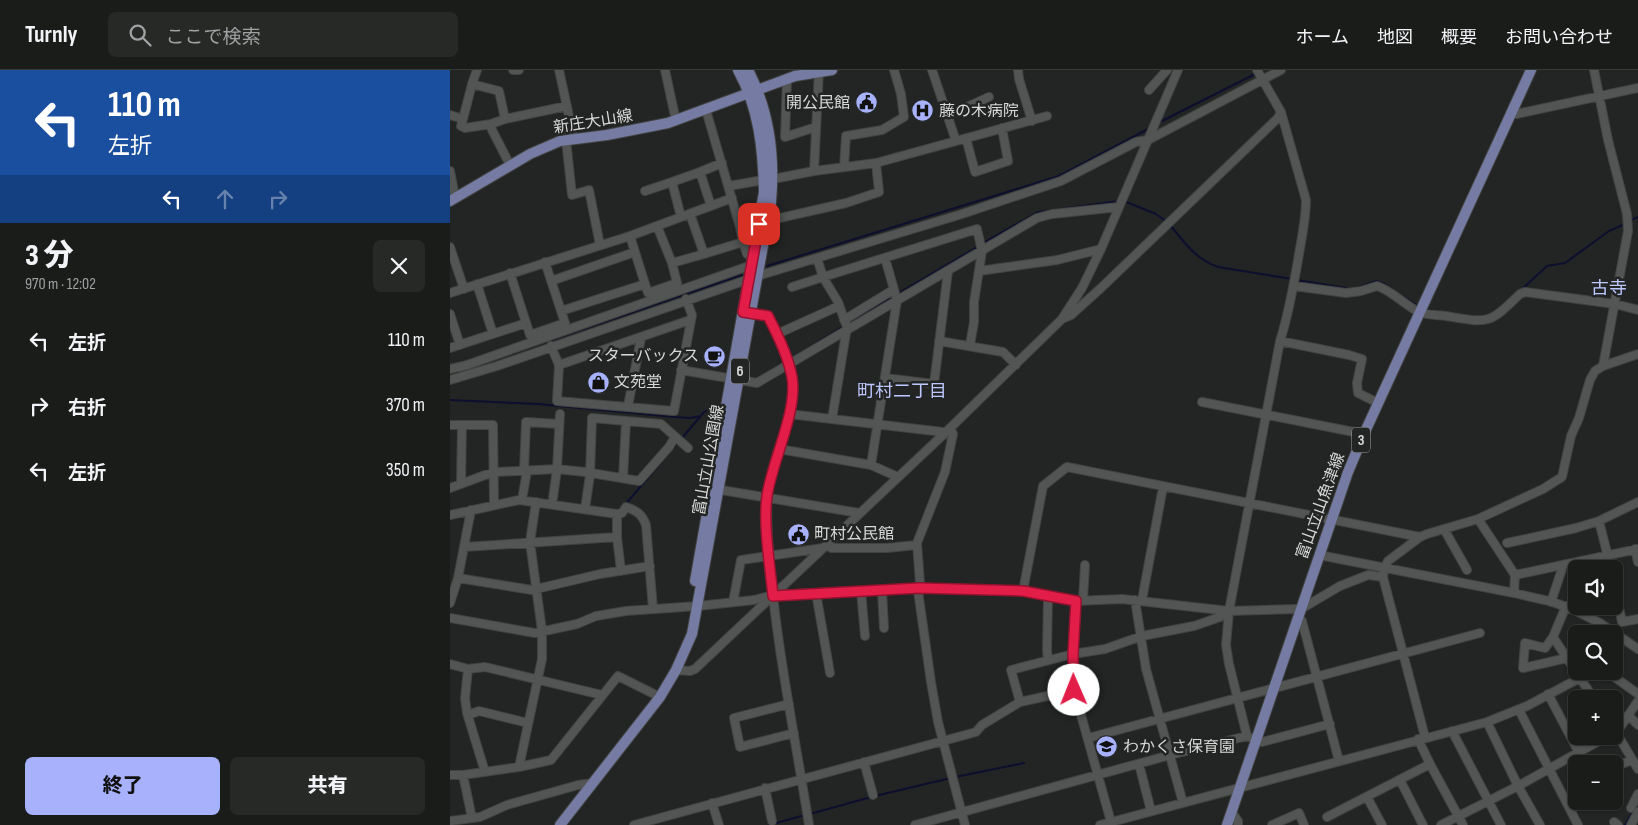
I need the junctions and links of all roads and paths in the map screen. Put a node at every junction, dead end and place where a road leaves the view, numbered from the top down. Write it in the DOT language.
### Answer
graph roads {
  1 [pos="477,70"];
  2 [pos="513,70"];
  3 [pos="519,70"];
  4 [pos="559,70"];
  5 [pos="664,70"];
  6 [pos="738,70"];
  7 [pos="748,70"];
  8 [pos="832,70"];
  9 [pos="894,70"];
  10 [pos="932,70"];
  11 [pos="1018,70"];
  12 [pos="1167,70"];
  13 [pos="1178,70"];
  14 [pos="1257,70"];
  15 [pos="1281,70"];
  16 [pos="1531,70"];
  17 [pos="1594,70"];
  18 [pos="819,71"];
  19 [pos="786,76"];
  20 [pos="1262,79"];
  21 [pos="472,84"];
  22 [pos="1638,88"];
  23 [pos="1149,90"];
  24 [pos="753,92"];
  25 [pos="989,97"];
  26 [pos="1599,97"];
  27 [pos="567,106"];
  28 [pos="706,110"];
  29 [pos="1281,112"];
  30 [pos="1510,113"];
  31 [pos="450,115"];
  32 [pos="947,116"];
  33 [pos="1047,116"];
  34 [pos="463,119"];
  35 [pos="505,120"];
  36 [pos="676,121"];
  37 [pos="1032,121"];
  38 [pos="491,124"];
  39 [pos="816,127"];
  40 [pos="1002,128"];
  41 [pos="966,138"];
  42 [pos="570,140"];
  43 [pos="1148,140"];
  44 [pos="956,141"];
  45 [pos="722,163"];
  46 [pos="876,163"];
  47 [pos="510,165"];
  48 [pos="844,167"];
  49 [pos="450,171"];
  50 [pos="814,171"];
  51 [pos="700,172"];
  52 [pos="768,179"];
  53 [pos="672,182"];
  54 [pos="729,186"];
  55 [pos="645,191"];
  56 [pos="732,198"];
  57 [pos="453,199"];
  58 [pos="711,206"];
  59 [pos="1119,207"];
  60 [pos="690,214"];
  61 [pos="682,217"];
  62 [pos="764,222"];
  63 [pos="657,226"];
  64 [pos="740,227"];
  65 [pos="630,236"];
  66 [pos="743,242"];
  67 [pos="600,245"];
  68 [pos="450,248"];
  69 [pos="1101,249"];
  70 [pos="982,251"];
  71 [pos="635,252"];
  72 [pos="704,254"];
  73 [pos="746,254"];
  74 [pos="817,258"];
  75 [pos="885,258"];
  76 [pos="545,262"];
  77 [pos="672,262"];
  78 [pos="746,267"];
  79 [pos="948,271"];
  80 [pos="979,271"];
  81 [pos="510,273"];
  82 [pos="823,277"];
  83 [pos="754,278"];
  84 [pos="551,281"];
  85 [pos="477,284"];
  86 [pos="645,284"];
  87 [pos="1294,286"];
  88 [pos="792,287"];
  89 [pos="464,289"];
  90 [pos="894,290"];
  91 [pos="450,293"];
  92 [pos="686,299"];
  93 [pos="897,300"];
  94 [pos="1615,304"];
  95 [pos="839,306"];
  96 [pos="1638,310"];
  97 [pos="561,311"];
  98 [pos="747,312"];
  99 [pos="1420,312"];
  100 [pos="450,314"];
  101 [pos="1062,319"];
  102 [pos="690,320"];
  103 [pos="844,320"];
  104 [pos="526,323"];
  105 [pos="847,330"];
  106 [pos="493,334"];
  107 [pos="777,334"];
  108 [pos="641,338"];
  109 [pos="939,341"];
  110 [pos="1280,342"];
  111 [pos="460,345"];
  112 [pos="552,346"];
  113 [pos="970,346"];
  114 [pos="450,348"];
  115 [pos="1638,354"];
  116 [pos="559,365"];
  117 [pos="788,365"];
  118 [pos="1016,365"];
  119 [pos="1603,366"];
  120 [pos="450,369"];
  121 [pos="682,370"];
  122 [pos="884,378"];
  123 [pos="450,380"];
  124 [pos="734,380"];
  125 [pos="1202,402"];
  126 [pos="1378,403"];
  127 [pos="628,406"];
  128 [pos="560,414"];
  129 [pos="789,414"];
  130 [pos="1266,415"];
  131 [pos="832,419"];
  132 [pos="626,421"];
  133 [pos="559,424"];
  134 [pos="878,424"];
  135 [pos="450,425"];
  136 [pos="462,425"];
  137 [pos="948,431"];
  138 [pos="1364,434"];
  139 [pos="676,437"];
  140 [pos="688,448"];
  141 [pos="779,449"];
  142 [pos="871,465"];
  143 [pos="557,469"];
  144 [pos="526,471"];
  145 [pos="589,472"];
  146 [pos="494,473"];
  147 [pos="898,477"];
  148 [pos="623,478"];
  149 [pos="461,484"];
  150 [pos="1164,486"];
  151 [pos="450,488"];
  152 [pos="714,489"];
  153 [pos="523,494"];
  154 [pos="553,498"];
  155 [pos="767,499"];
  156 [pos="536,502"];
  157 [pos="1638,502"];
  158 [pos="1248,504"];
  159 [pos="494,505"];
  160 [pos="585,508"];
  161 [pos="471,510"];
  162 [pos="616,514"];
  163 [pos="859,514"];
  164 [pos="450,515"];
  165 [pos="1332,519"];
  166 [pos="1478,519"];
  167 [pos="1600,521"];
  168 [pos="1444,529"];
  169 [pos="617,537"];
  170 [pos="1420,537"];
  171 [pos="530,542"];
  172 [pos="1507,543"];
  173 [pos="917,545"];
  174 [pos="464,546"];
  175 [pos="825,546"];
  176 [pos="1636,549"];
  177 [pos="769,555"];
  178 [pos="1319,556"];
  179 [pos="1608,556"];
  180 [pos="1609,560"];
  181 [pos="1638,562"];
  182 [pos="1084,565"];
  183 [pos="650,566"];
  184 [pos="1563,566"];
  185 [pos="1384,568"];
  186 [pos="1467,570"];
  187 [pos="621,571"];
  188 [pos="1515,575"];
  189 [pos="1383,577"];
  190 [pos="458,578"];
  191 [pos="919,588"];
  192 [pos="537,589"];
  193 [pos="882,590"];
  194 [pos="861,591"];
  195 [pos="1023,591"];
  196 [pos="816,593"];
  197 [pos="1514,593"];
  198 [pos="773,596"];
  199 [pos="1048,597"];
  200 [pos="1138,600"];
  201 [pos="1079,601"];
  202 [pos="733,602"];
  203 [pos="1551,602"];
  204 [pos="450,604"];
  205 [pos="694,606"];
  206 [pos="1566,606"];
  207 [pos="653,609"];
  208 [pos="1229,611"];
  209 [pos="1299,612"];
  210 [pos="1621,615"];
  211 [pos="450,618"];
  212 [pos="1638,619"];
  213 [pos="884,628"];
  214 [pos="542,631"];
  215 [pos="1480,633"];
  216 [pos="865,636"];
  217 [pos="1142,636"];
  218 [pos="1553,637"];
  219 [pos="1638,648"];
  220 [pos="1073,654"];
  221 [pos="1402,654"];
  222 [pos="1568,658"];
  223 [pos="1048,660"];
  224 [pos="450,664"];
  225 [pos="468,669"];
  226 [pos="676,670"];
  227 [pos="830,673"];
  228 [pos="1318,676"];
  229 [pos="538,680"];
  230 [pos="1576,680"];
  231 [pos="1619,680"];
  232 [pos="1273,689"];
  233 [pos="1074,690"];
  234 [pos="1548,694"];
  235 [pos="1638,694"];
  236 [pos="602,695"];
  237 [pos="660,697"];
  238 [pos="1238,697"];
  239 [pos="1638,701"];
  240 [pos="1020,702"];
  241 [pos="789,704"];
  242 [pos="1519,710"];
  243 [pos="468,715"];
  244 [pos="1628,715"];
  245 [pos="1160,719"];
  246 [pos="1623,721"];
  247 [pos="1487,722"];
  248 [pos="528,723"];
  249 [pos="1330,724"];
  250 [pos="1638,725"];
  251 [pos="1452,731"];
  252 [pos="794,732"];
  253 [pos="1088,738"];
  254 [pos="1252,738"];
  255 [pos="1422,738"];
  256 [pos="943,741"];
  257 [pos="1592,745"];
  258 [pos="1621,745"];
  259 [pos="1579,752"];
  260 [pos="1170,755"];
  261 [pos="1580,755"];
  262 [pos="1632,760"];
  263 [pos="1339,761"];
  264 [pos="864,762"];
  265 [pos="1139,764"];
  266 [pos="1430,764"];
  267 [pos="1623,764"];
  268 [pos="519,767"];
  269 [pos="1549,769"];
  270 [pos="1638,769"];
  271 [pos="485,772"];
  272 [pos="450,774"];
  273 [pos="463,774"];
  274 [pos="1098,775"];
  275 [pos="801,778"];
  276 [pos="1400,780"];
  277 [pos="592,783"];
  278 [pos="1518,786"];
  279 [pos="1239,787"];
  280 [pos="765,788"];
  281 [pos="1638,794"];
  282 [pos="873,795"];
  283 [pos="1367,797"];
  284 [pos="1488,801"];
  285 [pos="712,803"];
  286 [pos="1183,803"];
  287 [pos="1635,810"];
  288 [pos="1152,811"];
  289 [pos="1231,811"];
  290 [pos="962,812"];
  291 [pos="1458,816"];
  292 [pos="1327,817"];
  293 [pos="472,818"];
  294 [pos="450,820"];
  295 [pos="772,820"];
  296 [pos="943,821"];
  297 [pos="1111,822"];
  298 [pos="646,824"];
  299 [pos="560,825"];
  300 [pos="634,825"];
  301 [pos="719,825"];
  302 [pos="809,825"];
  303 [pos="915,825"];
  304 [pos="965,825"];
  305 [pos="1100,825"];
  306 [pos="1226,825"];
  307 [pos="1238,825"];
  308 [pos="1272,825"];
  309 [pos="1304,825"];
  310 [pos="1382,825"];
  311 [pos="1423,825"];
  312 [pos="1441,825"];
  313 [pos="1464,825"];
  314 [pos="1501,825"];
  315 [pos="1540,825"];
  316 [pos="1578,825"];
  317 [pos="1631,825"];
  1 -- 21 [label="street"];
  2 -- 3 [label="street"];
  4 -- 27 [label="street"];
  5 -- 36 [label="street"];
  6 -- 24 [label="main road, 富山立山公園線 / 6"];
  7 -- 24 [label="main road, 富山立山公園線 / 6"];
  8 -- 18 [label="main road, 新庄大山線"];
  9 -- 48 [label="street"];
  10 -- 32 [label="street"];
  11 -- 37 [label="street"];
  12 -- 23 [label="street"];
  13 -- 43 [label="street"];
  14 -- 20 [label="street"];
  15 -- 20 [label="street"];
  16 -- 30 [label="main road, 富山立山魚津線 / 3"];
  17 -- 26 [label="street"];
  18 -- 19 [label="main road, 新庄大山線"];
  18 -- 39 [label="street"];
  19 -- 24 [label="main road, 新庄大山線"];
  19 -- 39 [label="street"];
  20 -- 29 [label="street"];
  20 -- 43 [label="street"];
  21 -- 34 [label="street"];
  21 -- 35 [label="street"];
  22 -- 26 [label="street"];
  24 -- 28 [label="main road, 新庄大山線"];
  24 -- 52 [label="main road, 富山立山公園線 / 6"];
  25 -- 32 [label="street"];
  26 -- 30 [label="street"];
  26 -- 94 [label="street"];
  27 -- 35 [label="street"];
  27 -- 42 [label="street"];
  28 -- 36 [label="main road, 新庄大山線"];
  28 -- 45 [label="street"];
  29 -- 87 [label="street"];
  29 -- 101 [label="street"];
  30 -- 99 [label="main road, 富山立山魚津線 / 3"];
  31 -- 34 [label="street"];
  32 -- 44 [label="street"];
  33 -- 37 [label="street"];
  34 -- 38 [label="street"];
  35 -- 38 [label="street"];
  36 -- 42 [label="main road, 新庄大山線"];
  37 -- 40 [label="street"];
  38 -- 47 [label="street"];
  39 -- 50 [label="street"];
  40 -- 41 [label="street"];
  40 -- 41 [label="street"];
  41 -- 44 [label="street"];
  42 -- 47 [label="main road, 新庄大山線"];
  42 -- 67 [label="street"];
  43 -- 59 [label="street"];
  43 -- 74 [label="street"];
  44 -- 46 [label="street"];
  45 -- 51 [label="street"];
  45 -- 54 [label="street"];
  46 -- 48 [label="street"];
  46 -- 62 [label="street"];
  47 -- 57 [label="main road, 新庄大山線"];
  48 -- 50 [label="street"];
  49 -- 57 [label="street"];
  50 -- 52 [label="street"];
  51 -- 53 [label="street"];
  51 -- 58 [label="street"];
  52 -- 54 [label="street"];
  52 -- 62 [label="main road, 富山立山公園線 / 6"];
  53 -- 55 [label="street"];
  53 -- 61 [label="street"];
  54 -- 56 [label="street"];
  56 -- 58 [label="street"];
  56 -- 64 [label="street"];
  58 -- 60 [label="street"];
  59 -- 69 [label="street"];
  59 -- 70 [label="street"];
  60 -- 61 [label="street"];
  60 -- 72 [label="street"];
  61 -- 63 [label="street"];
  62 -- 64 [label="street"];
  62 -- 83 [label="main road, 富山立山公園線 / 6"];
  63 -- 65 [label="street"];
  63 -- 77 [label="street"];
  64 -- 66 [label="street"];
  65 -- 67 [label="street"];
  65 -- 71 [label="street"];
  66 -- 72 [label="street"];
  66 -- 73 [label="street"];
  67 -- 76 [label="street"];
  68 -- 89 [label="street"];
  69 -- 80 [label="street"];
  69 -- 101 [label="street"];
  70 -- 75 [label="street"];
  70 -- 79 [label="street"];
  70 -- 80 [label="street"];
  71 -- 84 [label="street"];
  71 -- 86 [label="street"];
  72 -- 77 [label="street"];
  74 -- 82 [label="street"];
  74 -- 83 [label="street"];
  75 -- 82 [label="street"];
  75 -- 90 [label="street"];
  76 -- 81 [label="street"];
  76 -- 84 [label="street"];
  77 -- 86 [label="street"];
  78 -- 120 [label="street"];
  79 -- 93 [label="street"];
  79 -- 109 [label="street"];
  80 -- 113 [label="street"];
  81 -- 85 [label="street"];
  81 -- 104 [label="street"];
  82 -- 88 [label="street"];
  82 -- 95 [label="street"];
  83 -- 92 [label="street"];
  83 -- 98 [label="main road, 富山立山公園線 / 6"];
  84 -- 97 [label="street"];
  85 -- 89 [label="street"];
  85 -- 106 [label="street"];
  86 -- 97 [label="street"];
  87 -- 99 [label="street"];
  87 -- 110 [label="street"];
  89 -- 91 [label="street"];
  90 -- 93 [label="street"];
  90 -- 103 [label="street"];
  92 -- 102 [label="street"];
  92 -- 112 [label="street"];
  93 -- 105 [label="street"];
  93 -- 122 [label="street"];
  94 -- 96 [label="street"];
  94 -- 99 [label="street"];
  94 -- 119 [label="street"];
  95 -- 103 [label="street"];
  95 -- 107 [label="street"];
  97 -- 104 [label="street"];
  98 -- 107 [label="street"];
  98 -- 124 [label="main road, 富山立山公園線 / 6"];
  99 -- 126 [label="main road, 富山立山魚津線 / 3"];
  100 -- 111 [label="street"];
  101 -- 118 [label="street"];
  102 -- 108 [label="street"];
  102 -- 121 [label="street"];
  103 -- 105 [label="street"];
  104 -- 106 [label="street"];
  105 -- 117 [label="street"];
  105 -- 131 [label="street"];
  106 -- 111 [label="street"];
  107 -- 117 [label="street"];
  108 -- 116 [label="street"];
  108 -- 127 [label="street"];
  109 -- 113 [label="street"];
  109 -- 122 [label="street"];
  110 -- 126 [label="street"];
  110 -- 130 [label="street"];
  111 -- 114 [label="street"];
  112 -- 116 [label="street"];
  112 -- 123 [label="street"];
  113 -- 118 [label="street"];
  115 -- 119 [label="street"];
  116 -- 127 [label="street"];
  117 -- 124 [label="street"];
  117 -- 129 [label="street"];
  118 -- 137 [label="street"];
  119 -- 166 [label="street"];
  121 -- 124 [label="street"];
  121 -- 127 [label="street"];
  122 -- 134 [label="street"];
  124 -- 152 [label="main road, 富山立山公園線 / 6"];
  125 -- 130 [label="street"];
  126 -- 138 [label="main road, 富山立山魚津線 / 3"];
  128 -- 133 [label="street"];
  129 -- 131 [label="street"];
  129 -- 141 [label="street"];
  130 -- 138 [label="street"];
  130 -- 158 [label="street"];
  131 -- 134 [label="street"];
  132 -- 139 [label="street"];
  132 -- 145 [label="street"];
  132 -- 148 [label="street"];
  133 -- 143 [label="street"];
  133 -- 144 [label="street"];
  134 -- 137 [label="street"];
  134 -- 142 [label="street"];
  135 -- 136 [label="street"];
  136 -- 146 [label="street"];
  136 -- 149 [label="street"];
  137 -- 147 [label="street"];
  137 -- 173 [label="street"];
  138 -- 165 [label="main road, 富山立山魚津線 / 3"];
  139 -- 140 [label="street"];
  139 -- 148 [label="street"];
  141 -- 142 [label="street"];
  141 -- 155 [label="street"];
  142 -- 147 [label="street"];
  143 -- 144 [label="street"];
  143 -- 145 [label="street"];
  143 -- 154 [label="street"];
  144 -- 146 [label="street"];
  144 -- 153 [label="street"];
  145 -- 148 [label="street"];
  145 -- 160 [label="street"];
  146 -- 149 [label="street"];
  146 -- 159 [label="street"];
  147 -- 163 [label="street"];
  149 -- 151 [label="street"];
  150 -- 158 [label="street"];
  150 -- 195 [label="street"];
  150 -- 200 [label="street"];
  152 -- 155 [label="street"];
  152 -- 205 [label="main road, 富山立山公園線 / 6"];
  155 -- 163 [label="street"];
  155 -- 177 [label="street"];
  156 -- 159 [label="street"];
  156 -- 160 [label="street"];
  156 -- 171 [label="street"];
  157 -- 167 [label="street"];
  158 -- 165 [label="street"];
  158 -- 208 [label="street"];
  159 -- 161 [label="street"];
  160 -- 162 [label="street"];
  161 -- 164 [label="street"];
  161 -- 174 [label="street"];
  162 -- 169 [label="street"];
  162 -- 183 [label="street"];
  163 -- 175 [label="street"];
  165 -- 170 [label="street"];
  165 -- 178 [label="main road, 富山立山魚津線 / 3"];
  166 -- 168 [label="street"];
  166 -- 188 [label="street"];
  167 -- 172 [label="street"];
  167 -- 179 [label="street"];
  168 -- 170 [label="street"];
  168 -- 186 [label="street"];
  169 -- 171 [label="street"];
  169 -- 187 [label="street"];
  170 -- 185 [label="street"];
  171 -- 174 [label="street"];
  171 -- 192 [label="street"];
  173 -- 175 [label="street"];
  173 -- 191 [label="street"];
  174 -- 190 [label="street"];
  175 -- 177 [label="street"];
  175 -- 198 [label="street"];
  176 -- 179 [label="street"];
  176 -- 181 [label="street"];
  177 -- 198 [label="street"];
  177 -- 202 [label="street"];
  178 -- 185 [label="street"];
  178 -- 209 [label="main road, 富山立山魚津線 / 3"];
  179 -- 180 [label="street"];
  179 -- 184 [label="street"];
  182 -- 201 [label="street"];
  183 -- 187 [label="street"];
  183 -- 207 [label="street"];
  184 -- 188 [label="street"];
  184 -- 203 [label="street"];
  185 -- 189 [label="street"];
  185 -- 197 [label="street"];
  187 -- 192 [label="street"];
  188 -- 197 [label="street"];
  189 -- 209 [label="street"];
  189 -- 221 [label="street"];
  190 -- 192 [label="street"];
  190 -- 204 [label="street"];
  191 -- 193 [label="street"];
  191 -- 195 [label="street"];
  191 -- 256 [label="street"];
  192 -- 214 [label="street"];
  193 -- 194 [label="street"];
  193 -- 213 [label="street"];
  194 -- 196 [label="street"];
  194 -- 216 [label="street"];
  195 -- 199 [label="street"];
  196 -- 198 [label="street"];
  196 -- 227 [label="street"];
  197 -- 203 [label="street"];
  198 -- 202 [label="street"];
  198 -- 226 [label="street"];
  198 -- 241 [label="street"];
  199 -- 201 [label="street"];
  199 -- 223 [label="street"];
  200 -- 201 [label="street"];
  200 -- 208 [label="street"];
  200 -- 217 [label="street"];
  201 -- 220 [label="street"];
  202 -- 205 [label="street"];
  203 -- 206 [label="street"];
  205 -- 207 [label="street"];
  205 -- 226 [label="main road, 富山立山公園線 / 6"];
  206 -- 218 [label="street"];
  206 -- 219 [label="street"];
  207 -- 214 [label="street"];
  208 -- 209 [label="street"];
  208 -- 217 [label="street"];
  208 -- 238 [label="street"];
  209 -- 228 [label="street"];
  209 -- 232 [label="main road, 富山立山魚津線 / 3"];
  210 -- 212 [label="street"];
  211 -- 214 [label="street"];
  214 -- 229 [label="street"];
  215 -- 221 [label="street"];
  217 -- 220 [label="street"];
  217 -- 245 [label="street"];
  218 -- 222 [label="street"];
  218 -- 222 [label="street"];
  220 -- 223 [label="street"];
  220 -- 233 [label="street"];
  221 -- 228 [label="street"];
  221 -- 255 [label="street"];
  223 -- 240 [label="street"];
  224 -- 225 [label="street"];
  225 -- 229 [label="street"];
  225 -- 243 [label="street"];
  226 -- 237 [label="main road, 富山立山公園線 / 6"];
  228 -- 232 [label="street"];
  228 -- 249 [label="street"];
  229 -- 236 [label="street"];
  229 -- 248 [label="street"];
  230 -- 234 [label="street"];
  231 -- 235 [label="street"];
  232 -- 238 [label="street"];
  232 -- 254 [label="main road, 富山立山魚津線 / 3"];
  233 -- 240 [label="street"];
  233 -- 253 [label="street"];
  234 -- 242 [label="street"];
  234 -- 259 [label="street"];
  236 -- 237 [label="street"];
  236 -- 268 [label="street"];
  237 -- 277 [label="main road, 富山立山公園線 / 6"];
  238 -- 245 [label="street"];
  238 -- 254 [label="street"];
  239 -- 244 [label="street"];
  240 -- 256 [label="street"];
  241 -- 252 [label="street"];
  241 -- 252 [label="street"];
  242 -- 247 [label="street"];
  242 -- 269 [label="street"];
  243 -- 248 [label="street"];
  243 -- 271 [label="street"];
  244 -- 246 [label="street"];
  244 -- 250 [label="street"];
  245 -- 253 [label="street"];
  245 -- 260 [label="street"];
  247 -- 251 [label="street"];
  247 -- 278 [label="street"];
  248 -- 268 [label="street"];
  249 -- 254 [label="street"];
  249 -- 263 [label="street"];
  251 -- 255 [label="street"];
  251 -- 284 [label="street"];
  252 -- 275 [label="street"];
  253 -- 274 [label="street"];
  254 -- 260 [label="street"];
  254 -- 279 [label="main road, 富山立山魚津線 / 3"];
  255 -- 263 [label="street"];
  255 -- 266 [label="street"];
  256 -- 264 [label="street"];
  256 -- 290 [label="street"];
  257 -- 259 [label="street"];
  258 -- 262 [label="street"];
  259 -- 261 [label="street"];
  259 -- 269 [label="street"];
  260 -- 265 [label="street"];
  260 -- 286 [label="street"];
  262 -- 267 [label="street"];
  262 -- 270 [label="street"];
  263 -- 279 [label="street"];
  264 -- 275 [label="street"];
  264 -- 282 [label="street"];
  265 -- 274 [label="street"];
  265 -- 288 [label="street"];
  266 -- 276 [label="street"];
  266 -- 291 [label="street"];
  268 -- 271 [label="street"];
  269 -- 278 [label="street"];
  269 -- 316 [label="street"];
  271 -- 273 [label="street"];
  272 -- 273 [label="street"];
  273 -- 293 [label="street"];
  274 -- 290 [label="street"];
  274 -- 297 [label="street"];
  275 -- 280 [label="street"];
  275 -- 302 [label="street"];
  276 -- 283 [label="street"];
  276 -- 311 [label="street"];
  277 -- 293 [label="street"];
  277 -- 299 [label="main road, 富山立山公園線 / 6"];
  278 -- 284 [label="street"];
  278 -- 315 [label="street"];
  279 -- 286 [label="street"];
  279 -- 289 [label="main road, 富山立山魚津線 / 3"];
  280 -- 285 [label="street"];
  280 -- 295 [label="street"];
  281 -- 287 [label="street"];
  283 -- 292 [label="street"];
  283 -- 310 [label="street"];
  284 -- 291 [label="street"];
  284 -- 314 [label="street"];
  285 -- 298 [label="street"];
  285 -- 301 [label="street"];
  286 -- 288 [label="street"];
  287 -- 317 [label="street"];
  288 -- 297 [label="street"];
  289 -- 306 [label="main road, 富山立山魚津線 / 3"];
  289 -- 307 [label="street"];
  290 -- 296 [label="street"];
  290 -- 304 [label="street"];
  291 -- 312 [label="street"];
  291 -- 313 [label="street"];
  293 -- 294 [label="street"];
  296 -- 303 [label="street"];
  297 -- 305 [label="street"];
  298 -- 300 [label="street"];
  308 -- 309 [label="street"];
}
